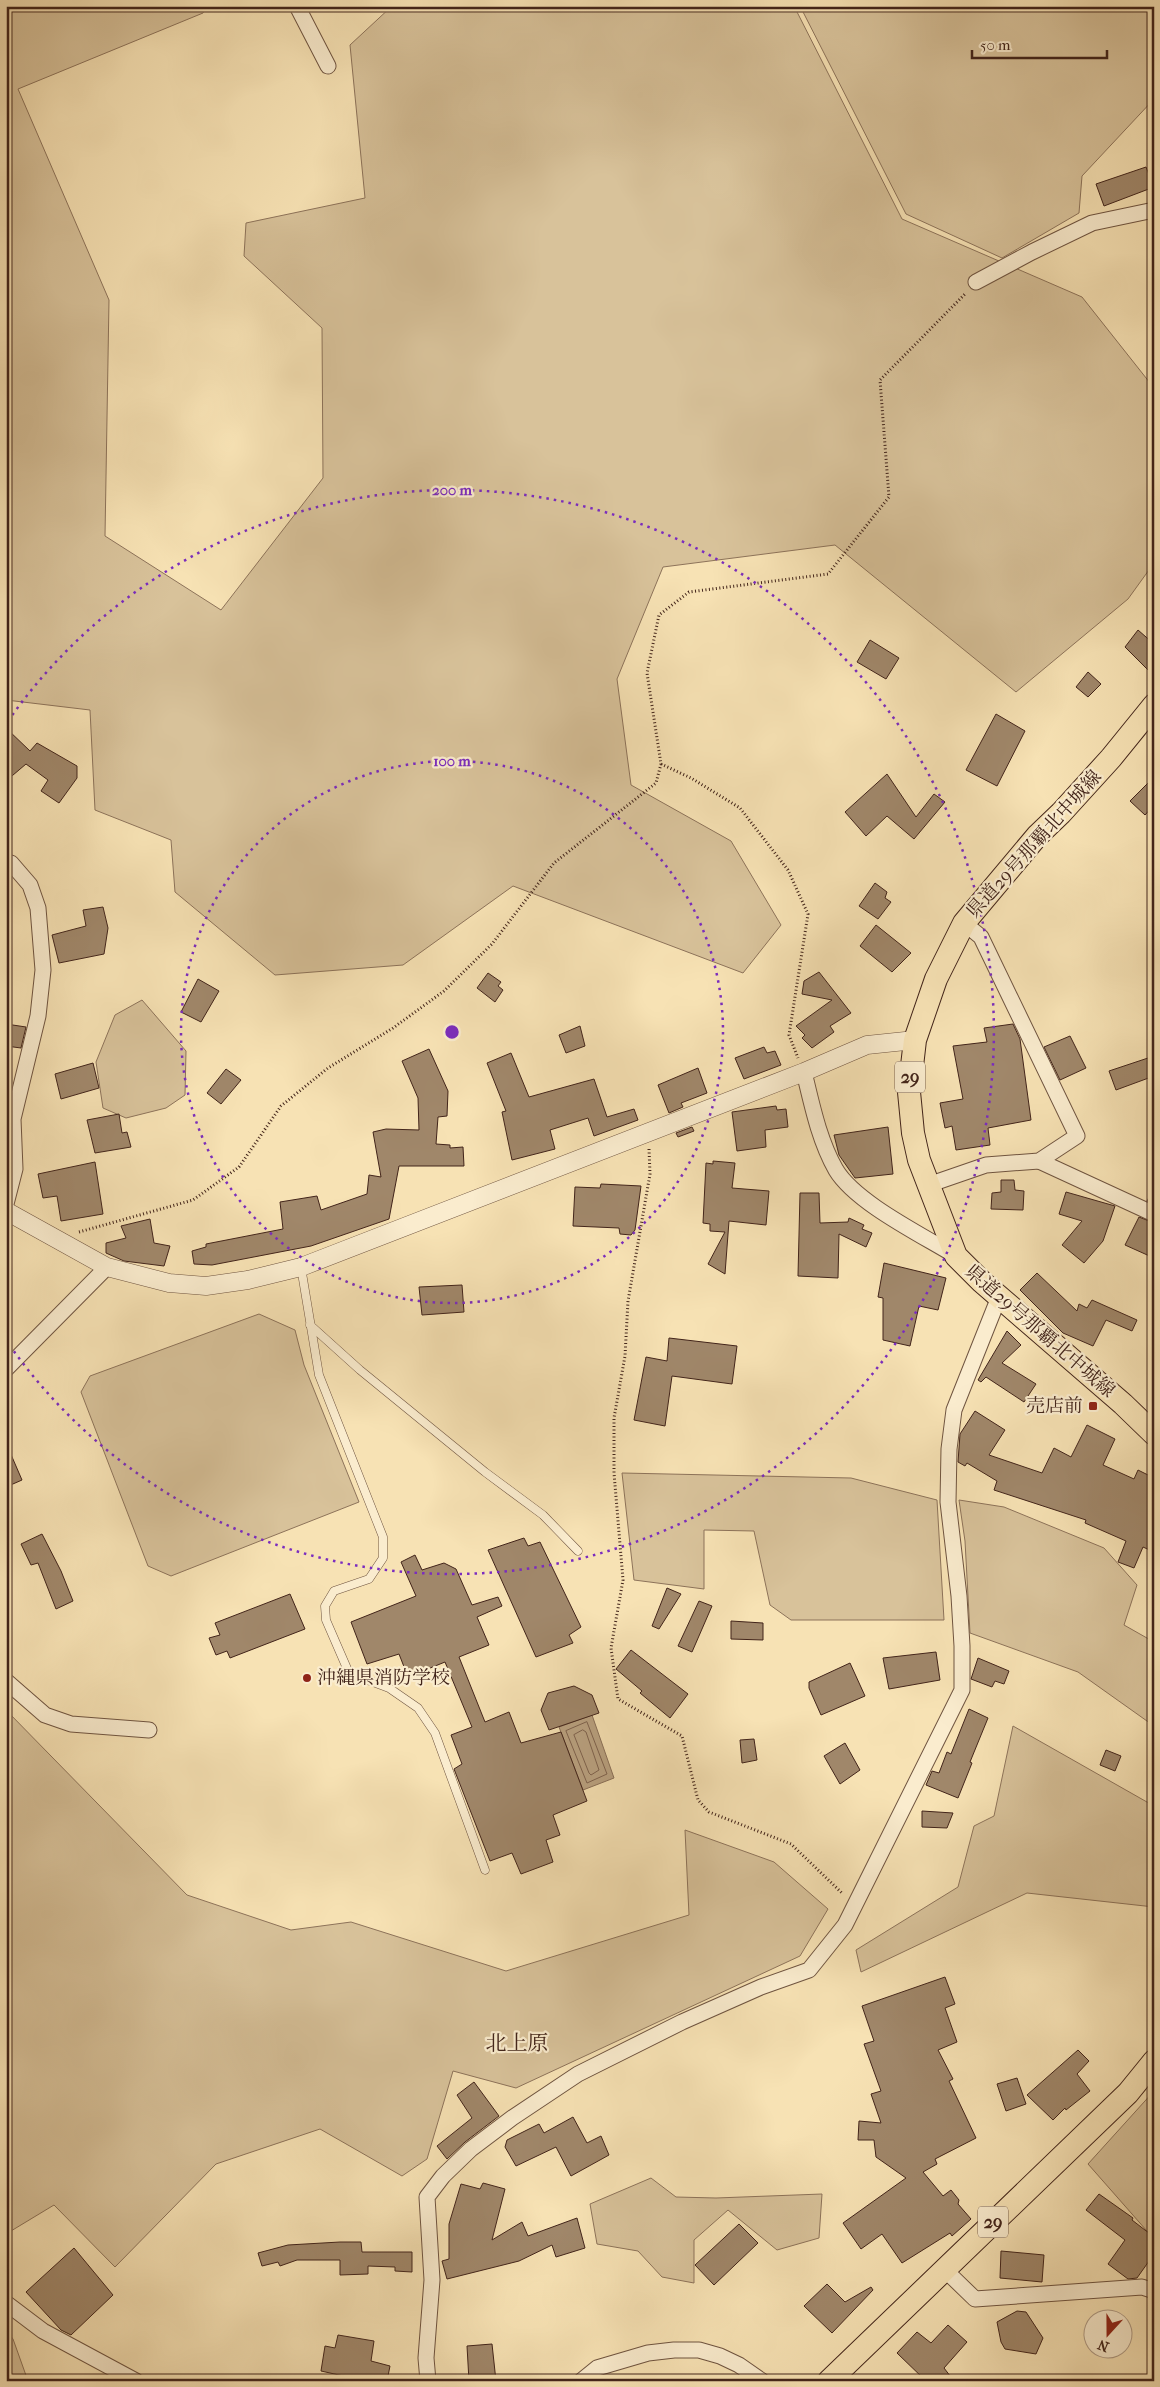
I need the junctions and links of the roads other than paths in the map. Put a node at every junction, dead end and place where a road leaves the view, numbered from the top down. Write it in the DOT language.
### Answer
graph roads {
  1 [pos="297,6"];
  2 [pos="328,66"];
  3 [pos="1154,210"];
  4 [pos="976,282"];
  5 [pos="1154,705"];
  6 [pos="6,862"];
  7 [pos="964,923"];
  8 [pos="915,1040"];
  9 [pos="804,1072"];
  10 [pos="1039,1161"];
  11 [pos="928,1186"];
  12 [pos="6,1204"];
  13 [pos="6,1211"];
  14 [pos="1154,1214"];
  15 [pos="956,1256"];
  16 [pos="107,1267"];
  17 [pos="301,1267"];
  18 [pos="999,1298"];
  19 [pos="310,1324"];
  20 [pos="6,1369"];
  21 [pos="1154,1434"];
  22 [pos="578,1551"];
  23 [pos="6,1681"];
  24 [pos="149,1730"];
  25 [pos="485,1870"];
  26 [pos="1154,2061"];
  27 [pos="944,2269"];
  28 [pos="1148,2289"];
  29 [pos="6,2303"];
  30 [pos="136,2381"];
  31 [pos="428,2381"];
  32 [pos="581,2381"];
  33 [pos="762,2381"];
  34 [pos="829,2381"];
  1 -- 2 [label="street"];
  3 -- 4 [label="street"];
  5 -- 7 [label="main road, 県道29号那覇北中城線 / 29"];
  6 -- 12 [label="street"];
  7 -- 8 [label="main road, 県道29号那覇北中城線 / 29"];
  7 -- 10 [label="street"];
  8 -- 9 [label="street"];
  8 -- 11 [label="main road, 県道29号那覇北中城線 / 29"];
  9 -- 15 [label="street"];
  9 -- 17 [label="street"];
  10 -- 11 [label="street"];
  10 -- 14 [label="street"];
  11 -- 15 [label="main road, 県道29号那覇北中城線 / 29"];
  13 -- 16 [label="street"];
  15 -- 18 [label="main road, 県道29号那覇北中城線 / 29"];
  16 -- 17 [label="street"];
  16 -- 20 [label="street"];
  17 -- 19 [label="lane"];
  18 -- 21 [label="main road, 県道29号那覇北中城線 / 29"];
  18 -- 31 [label="street"];
  19 -- 22 [label="lane"];
  19 -- 25 [label="lane"];
  23 -- 24 [label="street"];
  26 -- 27 [label="main road, 29"];
  27 -- 28 [label="street"];
  27 -- 34 [label="main road, 29"];
  29 -- 30 [label="street"];
  32 -- 33 [label="street"];
}
